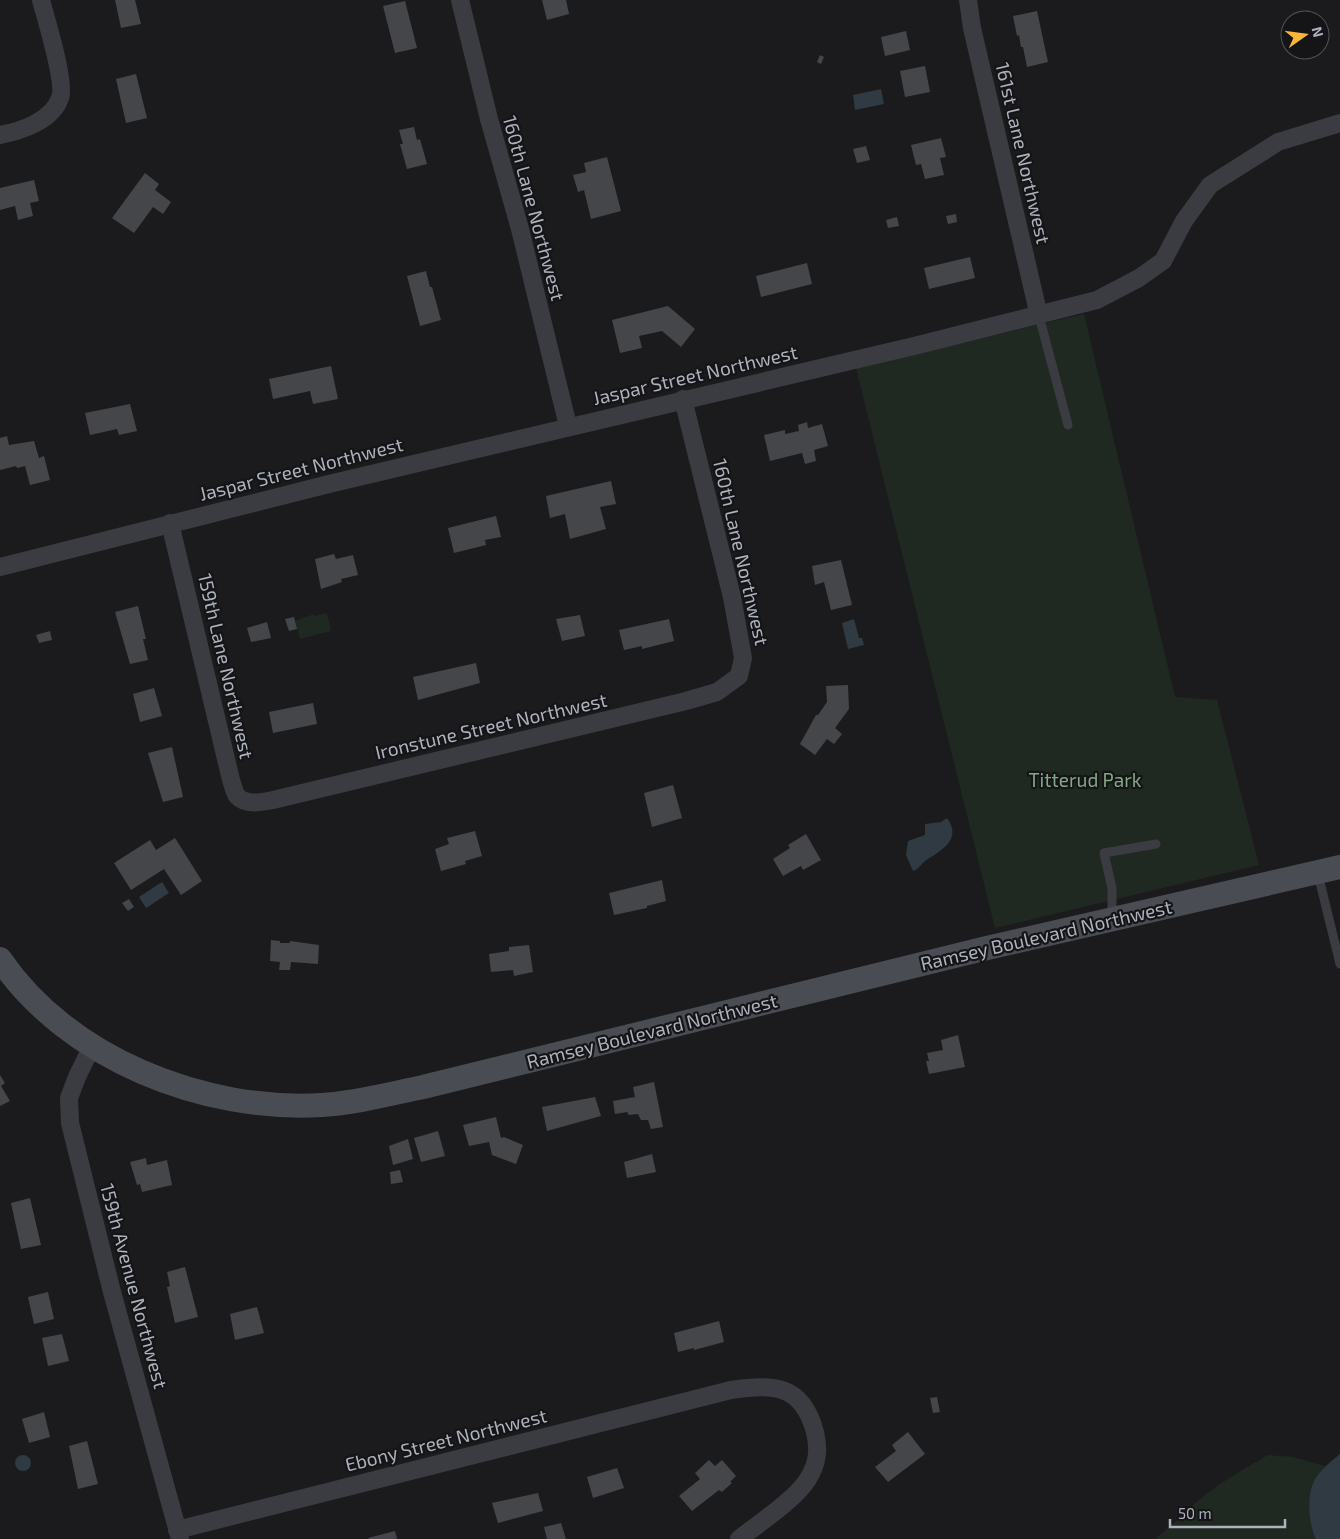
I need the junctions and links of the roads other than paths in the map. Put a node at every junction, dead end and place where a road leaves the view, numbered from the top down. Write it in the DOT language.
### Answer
graph roads {
  1 [pos="41,0"];
  2 [pos="460,0"];
  3 [pos="968,0"];
  4 [pos="1340,123"];
  5 [pos="0,135"];
  6 [pos="1040,316"];
  7 [pos="684,399"];
  8 [pos="1068,424"];
  9 [pos="568,426"];
  10 [pos="170,524"];
  11 [pos="0,567"];
  12 [pos="732,681"];
  13 [pos="257,803"];
  14 [pos="1156,844"];
  15 [pos="1329,869"];
  16 [pos="1112,920"];
  17 [pos="0,959"];
  18 [pos="1340,964"];
  19 [pos="92,1046"];
  20 [pos="178,1534"];
  21 [pos="739,1539"];
  1 -- 5 [label="street"];
  2 -- 9 [label="street, 160th Lane Northwest"];
  3 -- 6 [label="street, 161st Lane Northwest"];
  4 -- 6 [label="street, Jaspar Street Northwest"];
  6 -- 7 [label="street, Jaspar Street Northwest"];
  6 -- 8 [label="lane"];
  7 -- 9 [label="street, Jaspar Street Northwest"];
  7 -- 12 [label="street, 160th Lane Northwest"];
  9 -- 10 [label="street, Jaspar Street Northwest"];
  10 -- 11 [label="street, Jaspar Street Northwest"];
  10 -- 13 [label="street, 159th Lane Northwest"];
  12 -- 13 [label="street, Ironstune Street Northwest"];
  14 -- 16 [label="lane"];
  15 -- 16 [label="street, Ramsey Boulevard Northwest"];
  15 -- 18 [label="lane"];
  16 -- 19 [label="street, Ramsey Boulevard Northwest"];
  17 -- 19 [label="street, Ramsey Boulevard Northwest"];
  19 -- 20 [label="street, 159th Avenue Northwest"];
  20 -- 21 [label="street, Ebony Street Northwest"];
}
